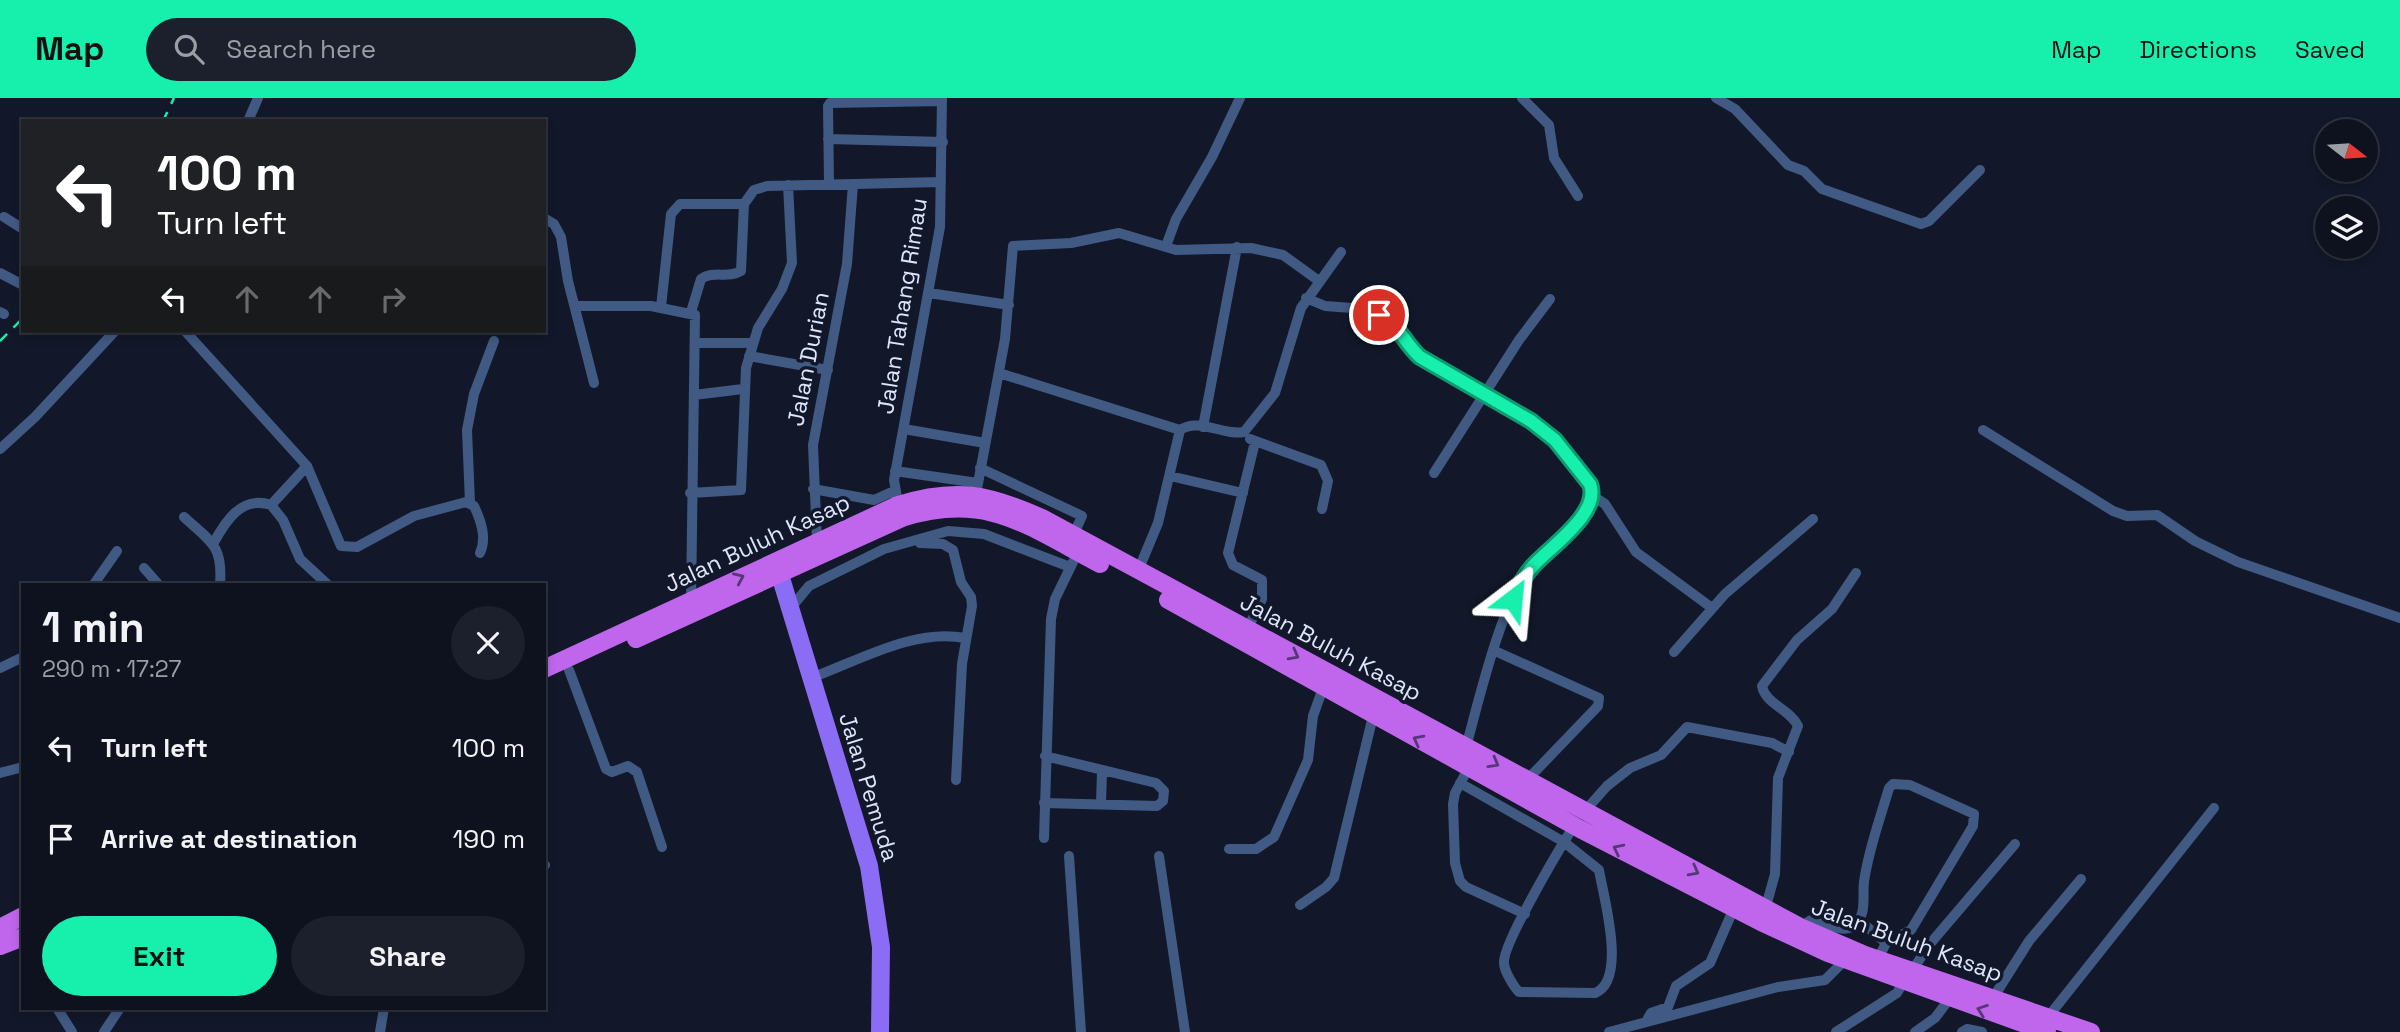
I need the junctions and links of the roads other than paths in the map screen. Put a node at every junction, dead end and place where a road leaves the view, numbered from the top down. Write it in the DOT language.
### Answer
graph roads {
  1 [pos="258,98"];
  2 [pos="1240,98"];
  3 [pos="1522,98"];
  4 [pos="1716,98"];
  5 [pos="942,100"];
  6 [pos="249,119"];
  7 [pos="828,139"];
  8 [pos="943,142"];
  9 [pos="1980,170"];
  10 [pos="942,182"];
  11 [pos="829,184"];
  12 [pos="853,184"];
  13 [pos="789,185"];
  14 [pos="1578,196"];
  15 [pos="744,204"];
  16 [pos="4,216"];
  17 [pos="546,219"];
  18 [pos="21,228"];
  19 [pos="1166,246"];
  20 [pos="1237,247"];
  21 [pos="1341,252"];
  22 [pos="0,272"];
  23 [pos="1319,281"];
  24 [pos="21,284"];
  25 [pos="929,293"];
  26 [pos="1306,298"];
  27 [pos="1550,299"];
  28 [pos="1009,305"];
  29 [pos="577,306"];
  30 [pos="660,307"];
  31 [pos="691,312"];
  32 [pos="113,333"];
  33 [pos="187,333"];
  34 [pos="494,341"];
  35 [pos="696,343"];
  36 [pos="752,343"];
  37 [pos="749,356"];
  38 [pos="828,370"];
  39 [pos="999,373"];
  40 [pos="594,383"];
  41 [pos="743,389"];
  42 [pos="694,395"];
  43 [pos="1485,396"];
  44 [pos="1203,427"];
  45 [pos="904,429"];
  46 [pos="1180,430"];
  47 [pos="1983,430"];
  48 [pos="1244,432"];
  49 [pos="1255,442"];
  50 [pos="985,443"];
  51 [pos="0,449"];
  52 [pos="307,466"];
  53 [pos="980,468"];
  54 [pos="895,471"];
  55 [pos="1434,472"];
  56 [pos="1170,476"];
  57 [pos="977,488"];
  58 [pos="813,489"];
  59 [pos="690,493"];
  60 [pos="1243,493"];
  61 [pos="1593,496"];
  62 [pos="470,503"];
  63 [pos="271,505"];
  64 [pos="898,505"];
  65 [pos="1322,509"];
  66 [pos="184,517"];
  67 [pos="1813,519"];
  68 [pos="817,542"];
  69 [pos="908,543"];
  70 [pos="213,544"];
  71 [pos="117,551"];
  72 [pos="1073,552"];
  73 [pos="480,553"];
  74 [pos="144,568"];
  75 [pos="778,569"];
  76 [pos="1138,571"];
  77 [pos="1856,573"];
  78 [pos="95,583"];
  79 [pos="157,583"];
  80 [pos="220,583"];
  81 [pos="326,583"];
  82 [pos="691,600"];
  83 [pos="1712,608"];
  84 [pos="790,609"];
  85 [pos="2400,618"];
  86 [pos="1247,630"];
  87 [pos="965,638"];
  88 [pos="1495,651"];
  89 [pos="1675,653"];
  90 [pos="21,658"];
  91 [pos="0,668"];
  92 [pos="546,668"];
  93 [pos="569,670"];
  94 [pos="811,678"];
  95 [pos="546,681"];
  96 [pos="1323,688"];
  97 [pos="1373,716"];
  98 [pos="1466,747"];
  99 [pos="1789,752"];
  100 [pos="1045,756"];
  101 [pos="21,768"];
  102 [pos="1102,771"];
  103 [pos="0,773"];
  104 [pos="1464,775"];
  105 [pos="956,780"];
  106 [pos="1526,781"];
  107 [pos="1044,803"];
  108 [pos="1101,804"];
  109 [pos="1556,807"];
  110 [pos="2214,808"];
  111 [pos="1584,822"];
  112 [pos="1044,838"];
  113 [pos="1564,842"];
  114 [pos="2015,844"];
  115 [pos="662,848"];
  116 [pos="1229,849"];
  117 [pos="1069,856"];
  118 [pos="1159,856"];
  119 [pos="2081,879"];
  120 [pos="1300,905"];
  121 [pos="1734,908"];
  122 [pos="1765,910"];
  123 [pos="1525,914"];
  124 [pos="21,917"];
  125 [pos="1859,920"];
  126 [pos="1800,927"];
  127 [pos="0,928"];
  128 [pos="1886,943"];
  129 [pos="1845,960"];
  130 [pos="1878,960"];
  131 [pos="1908,976"];
  132 [pos="1950,998"];
  133 [pos="1993,998"];
  134 [pos="58,1010"];
  135 [pos="119,1010"];
  136 [pos="384,1010"];
  137 [pos="1648,1021"];
  138 [pos="2047,1025"];
  139 [pos="2021,1028"];
  140 [pos="72,1032"];
  141 [pos="104,1032"];
  142 [pos="380,1032"];
  143 [pos="880,1032"];
  144 [pos="1082,1032"];
  145 [pos="1185,1032"];
  146 [pos="1609,1032"];
  147 [pos="1836,1032"];
  148 [pos="1915,1032"];
  149 [pos="1962,1032"];
  150 [pos="1982,1032"];
  151 [pos="2091,1032"];
  1 -- 6 [label="street"];
  2 -- 19 [label="street"];
  3 -- 14 [label="street"];
  4 -- 9 [label="street"];
  5 -- 7 [label="street"];
  5 -- 8 [label="street, Jalan Tahang Rimau"];
  7 -- 8 [label="street"];
  7 -- 11 [label="street"];
  8 -- 10 [label="street, Jalan Tahang Rimau"];
  10 -- 12 [label="street"];
  10 -- 25 [label="street, Jalan Tahang Rimau"];
  11 -- 12 [label="street"];
  11 -- 13 [label="street"];
  12 -- 38 [label="street, Jalan Durian"];
  13 -- 15 [label="street"];
  13 -- 36 [label="street"];
  15 -- 30 [label="street"];
  15 -- 31 [label="street"];
  16 -- 18 [label="street"];
  17 -- 29 [label="street"];
  19 -- 20 [label="street"];
  19 -- 28 [label="street"];
  20 -- 23 [label="street"];
  20 -- 44 [label="street"];
  21 -- 23 [label="street"];
  22 -- 24 [label="street"];
  23 -- 26 [label="street"];
  25 -- 28 [label="street"];
  25 -- 45 [label="street, Jalan Tahang Rimau"];
  26 -- 43 [label="street"];
  26 -- 48 [label="street"];
  27 -- 43 [label="street"];
  28 -- 39 [label="street"];
  29 -- 30 [label="street"];
  29 -- 40 [label="street"];
  30 -- 31 [label="street"];
  31 -- 35 [label="street"];
  32 -- 51 [label="street"];
  33 -- 52 [label="street"];
  34 -- 62 [label="street"];
  35 -- 36 [label="street"];
  35 -- 42 [label="street"];
  36 -- 37 [label="street"];
  37 -- 38 [label="street"];
  37 -- 41 [label="street"];
  38 -- 58 [label="street, Jalan Durian"];
  39 -- 46 [label="street"];
  39 -- 50 [label="street"];
  41 -- 42 [label="street"];
  41 -- 59 [label="street"];
  42 -- 59 [label="street"];
  43 -- 55 [label="street"];
  43 -- 61 [label="street"];
  44 -- 46 [label="street"];
  44 -- 48 [label="street"];
  45 -- 50 [label="street"];
  45 -- 54 [label="street, Jalan Tahang Rimau"];
  46 -- 56 [label="street"];
  47 -- 85 [label="street"];
  48 -- 49 [label="street"];
  49 -- 60 [label="street"];
  49 -- 65 [label="street"];
  50 -- 53 [label="street"];
  52 -- 62 [label="street"];
  52 -- 63 [label="street"];
  53 -- 57 [label="street"];
  53 -- 72 [label="street"];
  54 -- 57 [label="street"];
  54 -- 64 [label="street, Jalan Tahang Rimau"];
  56 -- 60 [label="street"];
  56 -- 76 [label="street"];
  57 -- 64 [label="highway, Jalan Buluh Kasap"];
  57 -- 72 [label="highway, Jalan Buluh Kasap"];
  58 -- 64 [label="street"];
  58 -- 68 [label="street, Jalan Durian"];
  59 -- 82 [label="street"];
  60 -- 86 [label="street"];
  61 -- 83 [label="street"];
  61 -- 88 [label="street"];
  62 -- 73 [label="street"];
  63 -- 70 [label="street"];
  63 -- 81 [label="street"];
  64 -- 68 [label="highway, Jalan Buluh Kasap"];
  64 -- 72 [label="highway, Jalan Buluh Kasap"];
  64 -- 75 [label="highway, Jalan Buluh Kasap"];
  66 -- 70 [label="street"];
  67 -- 83 [label="street"];
  68 -- 75 [label="highway, Jalan Buluh Kasap"];
  69 -- 72 [label="street"];
  69 -- 84 [label="street"];
  69 -- 87 [label="street"];
  70 -- 80 [label="street"];
  71 -- 78 [label="street"];
  72 -- 76 [label="highway, Jalan Buluh Kasap"];
  72 -- 96 [label="highway, Jalan Buluh Kasap"];
  72 -- 100 [label="street"];
  74 -- 79 [label="street"];
  82 -- 75 [label="highway, Jalan Buluh Kasap, one-way"];
  75 -- 84 [label="main road, Jalan Pemuda"];
  75 -- 93 [label="highway, Jalan Buluh Kasap"];
  76 -- 86 [label="highway, Jalan Buluh Kasap"];
  77 -- 99 [label="street"];
  82 -- 92 [label="highway, Jalan Buluh Kasap"];
  83 -- 89 [label="street"];
  84 -- 94 [label="main road, Jalan Pemuda"];
  86 -- 98 [label="highway, Jalan Buluh Kasap, one-way"];
  87 -- 94 [label="street"];
  87 -- 105 [label="street"];
  88 -- 98 [label="street"];
  88 -- 106 [label="street"];
  90 -- 91 [label="street"];
  93 -- 95 [label="highway, Jalan Buluh Kasap"];
  93 -- 115 [label="street"];
  94 -- 143 [label="main road, Jalan Pemuda"];
  96 -- 97 [label="highway, Jalan Buluh Kasap"];
  96 -- 116 [label="street"];
  104 -- 97 [label="highway, Jalan Buluh Kasap, one-way"];
  97 -- 120 [label="street"];
  98 -- 106 [label="highway, Jalan Buluh Kasap, one-way"];
  99 -- 111 [label="street"];
  99 -- 122 [label="street"];
  100 -- 102 [label="street"];
  100 -- 107 [label="street"];
  101 -- 103 [label="street"];
  102 -- 108 [label="street"];
  102 -- 108 [label="street"];
  104 -- 109 [label="highway, Jalan Buluh Kasap"];
  104 -- 113 [label="street"];
  104 -- 123 [label="street"];
  106 -- 109 [label="highway, Jalan Buluh Kasap"];
  107 -- 108 [label="street"];
  107 -- 112 [label="street"];
  109 -- 111 [label="highway, Jalan Buluh Kasap"];
  110 -- 138 [label="street"];
  111 -- 113 [label="street"];
  121 -- 111 [label="highway, Jalan Buluh Kasap, one-way"];
  111 -- 122 [label="highway, Jalan Buluh Kasap, one-way"];
  113 -- 123 [label="street"];
  113 -- 123 [label="street"];
  114 -- 131 [label="street"];
  117 -- 144 [label="street"];
  118 -- 145 [label="street"];
  119 -- 133 [label="street"];
  121 -- 129 [label="highway, Jalan Buluh Kasap"];
  121 -- 137 [label="street"];
  122 -- 126 [label="highway, Jalan Buluh Kasap"];
  124 -- 127 [label="highway"];
  125 -- 126 [label="street"];
  125 -- 128 [label="street"];
  125 -- 128 [label="street"];
  126 -- 130 [label="highway, Jalan Buluh Kasap"];
  128 -- 130 [label="street"];
  129 -- 131 [label="highway, Jalan Buluh Kasap"];
  129 -- 137 [label="street"];
  130 -- 131 [label="highway, Jalan Buluh Kasap"];
  131 -- 132 [label="highway, Jalan Buluh Kasap"];
  131 -- 133 [label="highway, Jalan Buluh Kasap"];
  131 -- 147 [label="street"];
  139 -- 132 [label="highway, Jalan Buluh Kasap, one-way"];
  132 -- 148 [label="street"];
  133 -- 138 [label="highway, Jalan Buluh Kasap"];
  134 -- 140 [label="street"];
  135 -- 141 [label="street"];
  136 -- 142 [label="street"];
  137 -- 146 [label="street"];
  138 -- 139 [label="highway, Jalan Buluh Kasap"];
  138 -- 151 [label="highway, Jalan Buluh Kasap"];
  149 -- 150 [label="street"];
}
